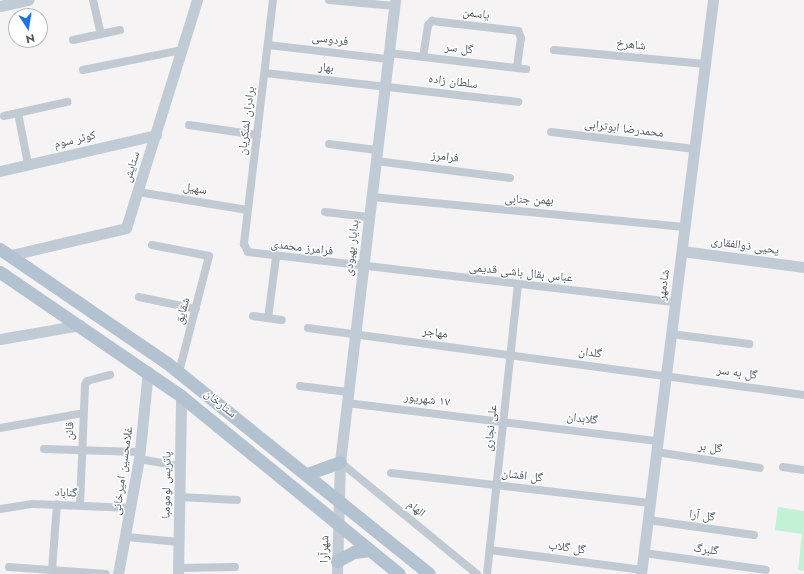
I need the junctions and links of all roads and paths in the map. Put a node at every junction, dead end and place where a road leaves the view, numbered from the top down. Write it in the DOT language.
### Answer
graph roads {
  1 [pos="25,0"];
  2 [pos="93,0"];
  3 [pos="197,0"];
  4 [pos="273,0"];
  5 [pos="329,0"];
  6 [pos="713,0"];
  7 [pos="395,3"];
  8 [pos="0,6"];
  9 [pos="120,30"];
  10 [pos="100,34"];
  11 [pos="73,40"];
  12 [pos="268,44"];
  13 [pos="181,50"];
  14 [pos="554,50"];
  15 [pos="389,56"];
  16 [pos="423,57"];
  17 [pos="705,64"];
  18 [pos="517,68"];
  19 [pos="526,69"];
  20 [pos="83,70"];
  21 [pos="264,73"];
  22 [pos="385,86"];
  23 [pos="67,102"];
  24 [pos="518,102"];
  25 [pos="18,113"];
  26 [pos="4,116"];
  27 [pos="188,125"];
  28 [pos="551,132"];
  29 [pos="156,135"];
  30 [pos="257,135"];
  31 [pos="329,144"];
  32 [pos="694,149"];
  33 [pos="377,156"];
  34 [pos="28,164"];
  35 [pos="0,171"];
  36 [pos="510,178"];
  37 [pos="138,192"];
  38 [pos="372,197"];
  39 [pos="248,210"];
  40 [pos="325,212"];
  41 [pos="369,216"];
  42 [pos="685,227"];
  43 [pos="244,244"];
  44 [pos="152,245"];
  45 [pos="682,251"];
  46 [pos="5,252"];
  47 [pos="276,257"];
  48 [pos="363,267"];
  49 [pos="804,267"];
  50 [pos="0,272"];
  51 [pos="518,285"];
  52 [pos="139,297"];
  53 [pos="675,302"];
  54 [pos="196,309"];
  55 [pos="253,316"];
  56 [pos="268,318"];
  57 [pos="282,320"];
  58 [pos="80,325"];
  59 [pos="308,328"];
  60 [pos="355,334"];
  61 [pos="671,334"];
  62 [pos="0,339"];
  63 [pos="749,344"];
  64 [pos="511,355"];
  65 [pos="148,370"];
  66 [pos="179,372"];
  67 [pos="666,374"];
  68 [pos="110,375"];
  69 [pos="300,386"];
  70 [pos="804,395"];
  71 [pos="181,396"];
  72 [pos="348,397"];
  73 [pos="83,413"];
  74 [pos="504,422"];
  75 [pos="0,428"];
  76 [pos="658,440"];
  77 [pos="44,449"];
  78 [pos="82,450"];
  79 [pos="656,452"];
  80 [pos="140,455"];
  81 [pos="340,462"];
  82 [pos="180,466"];
  83 [pos="783,467"];
  84 [pos="760,468"];
  85 [pos="804,470"];
  86 [pos="392,473"];
  87 [pos="307,474"];
  88 [pos="497,485"];
  89 [pos="180,497"];
  90 [pos="237,500"];
  91 [pos="339,500"];
  92 [pos="650,503"];
  93 [pos="57,504"];
  94 [pos="80,505"];
  95 [pos="132,508"];
  96 [pos="0,509"];
  97 [pos="648,520"];
  98 [pos="338,524"];
  99 [pos="754,535"];
  100 [pos="127,537"];
  101 [pos="179,542"];
  102 [pos="370,550"];
  103 [pos="490,550"];
  104 [pos="644,553"];
  105 [pos="10,567"];
  106 [pos="235,567"];
  107 [pos="337,568"];
  108 [pos="52,570"];
  109 [pos="766,570"];
  110 [pos="178,571"];
  111 [pos="641,572"];
  112 [pos="106,574"];
  113 [pos="118,574"];
  114 [pos="399,574"];
  115 [pos="429,574"];
  116 [pos="477,574"];
  117 [pos="487,574"];
  1 -- 8 [label="main road"];
  2 -- 10 [label="street"];
  3 -- 13 [label="main road, ستایش"];
  4 -- 12 [label="street, برادران لشکریان"];
  5 -- 7 [label="street"];
  6 -- 17 [label="main road, شادمهر"];
  7 -- 15 [label="main road, بدایار بهبودی"];
  9 -- 10 [label="street"];
  10 -- 11 [label="street"];
  12 -- 15 [label="street, فردوسی"];
  12 -- 21 [label="street, برادران لشکریان"];
  13 -- 20 [label="street"];
  13 -- 29 [label="main road, ستایش"];
  14 -- 17 [label="street, شاهرخ"];
  15 -- 16 [label="street, گل سر"];
  15 -- 22 [label="main road, بدایار بهبودی"];
  16 -- 18 [label="street, گل سر"];
  16 -- 18 [label="street, یاسمن"];
  17 -- 32 [label="main road, شادمهر"];
  18 -- 19 [label="street, گل سر"];
  21 -- 22 [label="street, بهار"];
  21 -- 30 [label="street, برادران لشکریان"];
  22 -- 24 [label="street, سلطان زاده"];
  22 -- 33 [label="main road, بدایار بهبودی"];
  23 -- 25 [label="street"];
  25 -- 26 [label="street"];
  25 -- 34 [label="street"];
  27 -- 30 [label="street"];
  28 -- 32 [label="street, محمدرضا ابوترابی"];
  29 -- 34 [label="main road, کوثر سوم"];
  29 -- 37 [label="main road, ستایش"];
  30 -- 39 [label="street, برادران لشکریان"];
  31 -- 33 [label="street, فرامرز"];
  32 -- 42 [label="main road, شادمهر"];
  33 -- 36 [label="street, فرامرز"];
  33 -- 38 [label="main road, بدایار بهبودی"];
  34 -- 35 [label="main road, کوثر سوم"];
  37 -- 39 [label="street, سهیل"];
  37 -- 46 [label="main road, ستایش"];
  38 -- 41 [label="main road, بدایار بهبودی"];
  38 -- 42 [label="street, بهمن جنابی"];
  39 -- 43 [label="street, برادران لشکریان"];
  40 -- 41 [label="street"];
  41 -- 48 [label="main road, بدایار بهبودی"];
  42 -- 45 [label="main road, شادمهر"];
  43 -- 47 [label="street, فرامرز محمدی"];
  44 -- 54 [label="street, شقایق"];
  45 -- 49 [label="main road, یحیی ذوالفقاری"];
  45 -- 53 [label="main road, شادمهر"];
  46 -- 66 [label="main road, ستارخان"];
  47 -- 48 [label="street, فرامرز محمدی"];
  47 -- 56 [label="street"];
  48 -- 51 [label="street, عباس بقال باشی قدیمی"];
  48 -- 60 [label="main road, بدایار بهبودی"];
  50 -- 58 [label="main road, ستارخان"];
  51 -- 53 [label="street, عباس بقال باشی قدیمی"];
  51 -- 64 [label="street, علی نجاری"];
  52 -- 54 [label="street"];
  53 -- 61 [label="main road, شادمهر"];
  54 -- 66 [label="street, شقایق"];
  55 -- 56 [label="street"];
  56 -- 57 [label="street"];
  58 -- 62 [label="main road"];
  58 -- 65 [label="main road, ستارخان"];
  59 -- 60 [label="street, مهاجر"];
  60 -- 64 [label="street, مهاجر"];
  60 -- 72 [label="main road, بدایار بهبودی"];
  61 -- 63 [label="street"];
  61 -- 67 [label="main road, شادمهر"];
  64 -- 67 [label="street, گلدان"];
  64 -- 74 [label="street, علی نجاری"];
  65 -- 71 [label="main road, ستارخان"];
  65 -- 80 [label="main road, غلامحسین امیرخانی"];
  66 -- 87 [label="main road, ستارخان"];
  67 -- 70 [label="street, گل به سر"];
  67 -- 76 [label="main road, شادمهر"];
  68 -- 73 [label="street, قائن"];
  69 -- 72 [label="street, ١٧ شهریور"];
  71 -- 82 [label="main road, پاتریس لومومبا"];
  71 -- 98 [label="main road, ستارخان"];
  72 -- 74 [label="street, ١٧ شهریور"];
  72 -- 81 [label="main road, بدایار بهبودی"];
  73 -- 75 [label="street"];
  73 -- 78 [label="street, قائن"];
  74 -- 76 [label="street, گلابدان"];
  74 -- 88 [label="street, علی نجاری"];
  76 -- 79 [label="main road, شادمهر"];
  77 -- 78 [label="street"];
  78 -- 80 [label="street"];
  78 -- 94 [label="street, قائن"];
  79 -- 84 [label="street, گل بر"];
  79 -- 92 [label="main road, شادمهر"];
  80 -- 82 [label="street"];
  80 -- 95 [label="main road, غلامحسین امیرخانی"];
  81 -- 87 [label="main road"];
  81 -- 91 [label="main road, بدایار بهبودی"];
  81 -- 116 [label="street, الهام"];
  82 -- 89 [label="main road, پاتریس لومومبا"];
  83 -- 85 [label="street"];
  86 -- 88 [label="street, گل افشان"];
  87 -- 91 [label="main road, ستارخان"];
  88 -- 92 [label="street, گل افشان"];
  88 -- 103 [label="street, علی نجاری"];
  89 -- 90 [label="street"];
  89 -- 101 [label="main road, پاتریس لومومبا"];
  91 -- 98 [label="main road, شهرآرا"];
  91 -- 115 [label="main road, ستارخان"];
  92 -- 97 [label="main road, شادمهر"];
  93 -- 94 [label="street, گناباد"];
  93 -- 96 [label="street, گناباد"];
  93 -- 108 [label="street"];
  94 -- 95 [label="street, گناباد"];
  95 -- 100 [label="main road, غلامحسین امیرخانی"];
  97 -- 99 [label="street, گل آرا"];
  97 -- 104 [label="main road, شادمهر"];
  98 -- 102 [label="main road, ستارخان"];
  98 -- 107 [label="main road, شهرآرا"];
  100 -- 101 [label="street"];
  100 -- 113 [label="main road, غلامحسین امیرخانی"];
  101 -- 110 [label="main road, پاتریس لومومبا"];
  102 -- 107 [label="main road"];
  102 -- 114 [label="main road, ستارخان"];
  103 -- 111 [label="street, گل گلاب"];
  103 -- 117 [label="street, علی نجاری"];
  104 -- 109 [label="street, گلبرگ"];
  104 -- 111 [label="main road, شادمهر"];
  105 -- 108 [label="street"];
  106 -- 110 [label="street"];
  108 -- 112 [label="street"];
}
